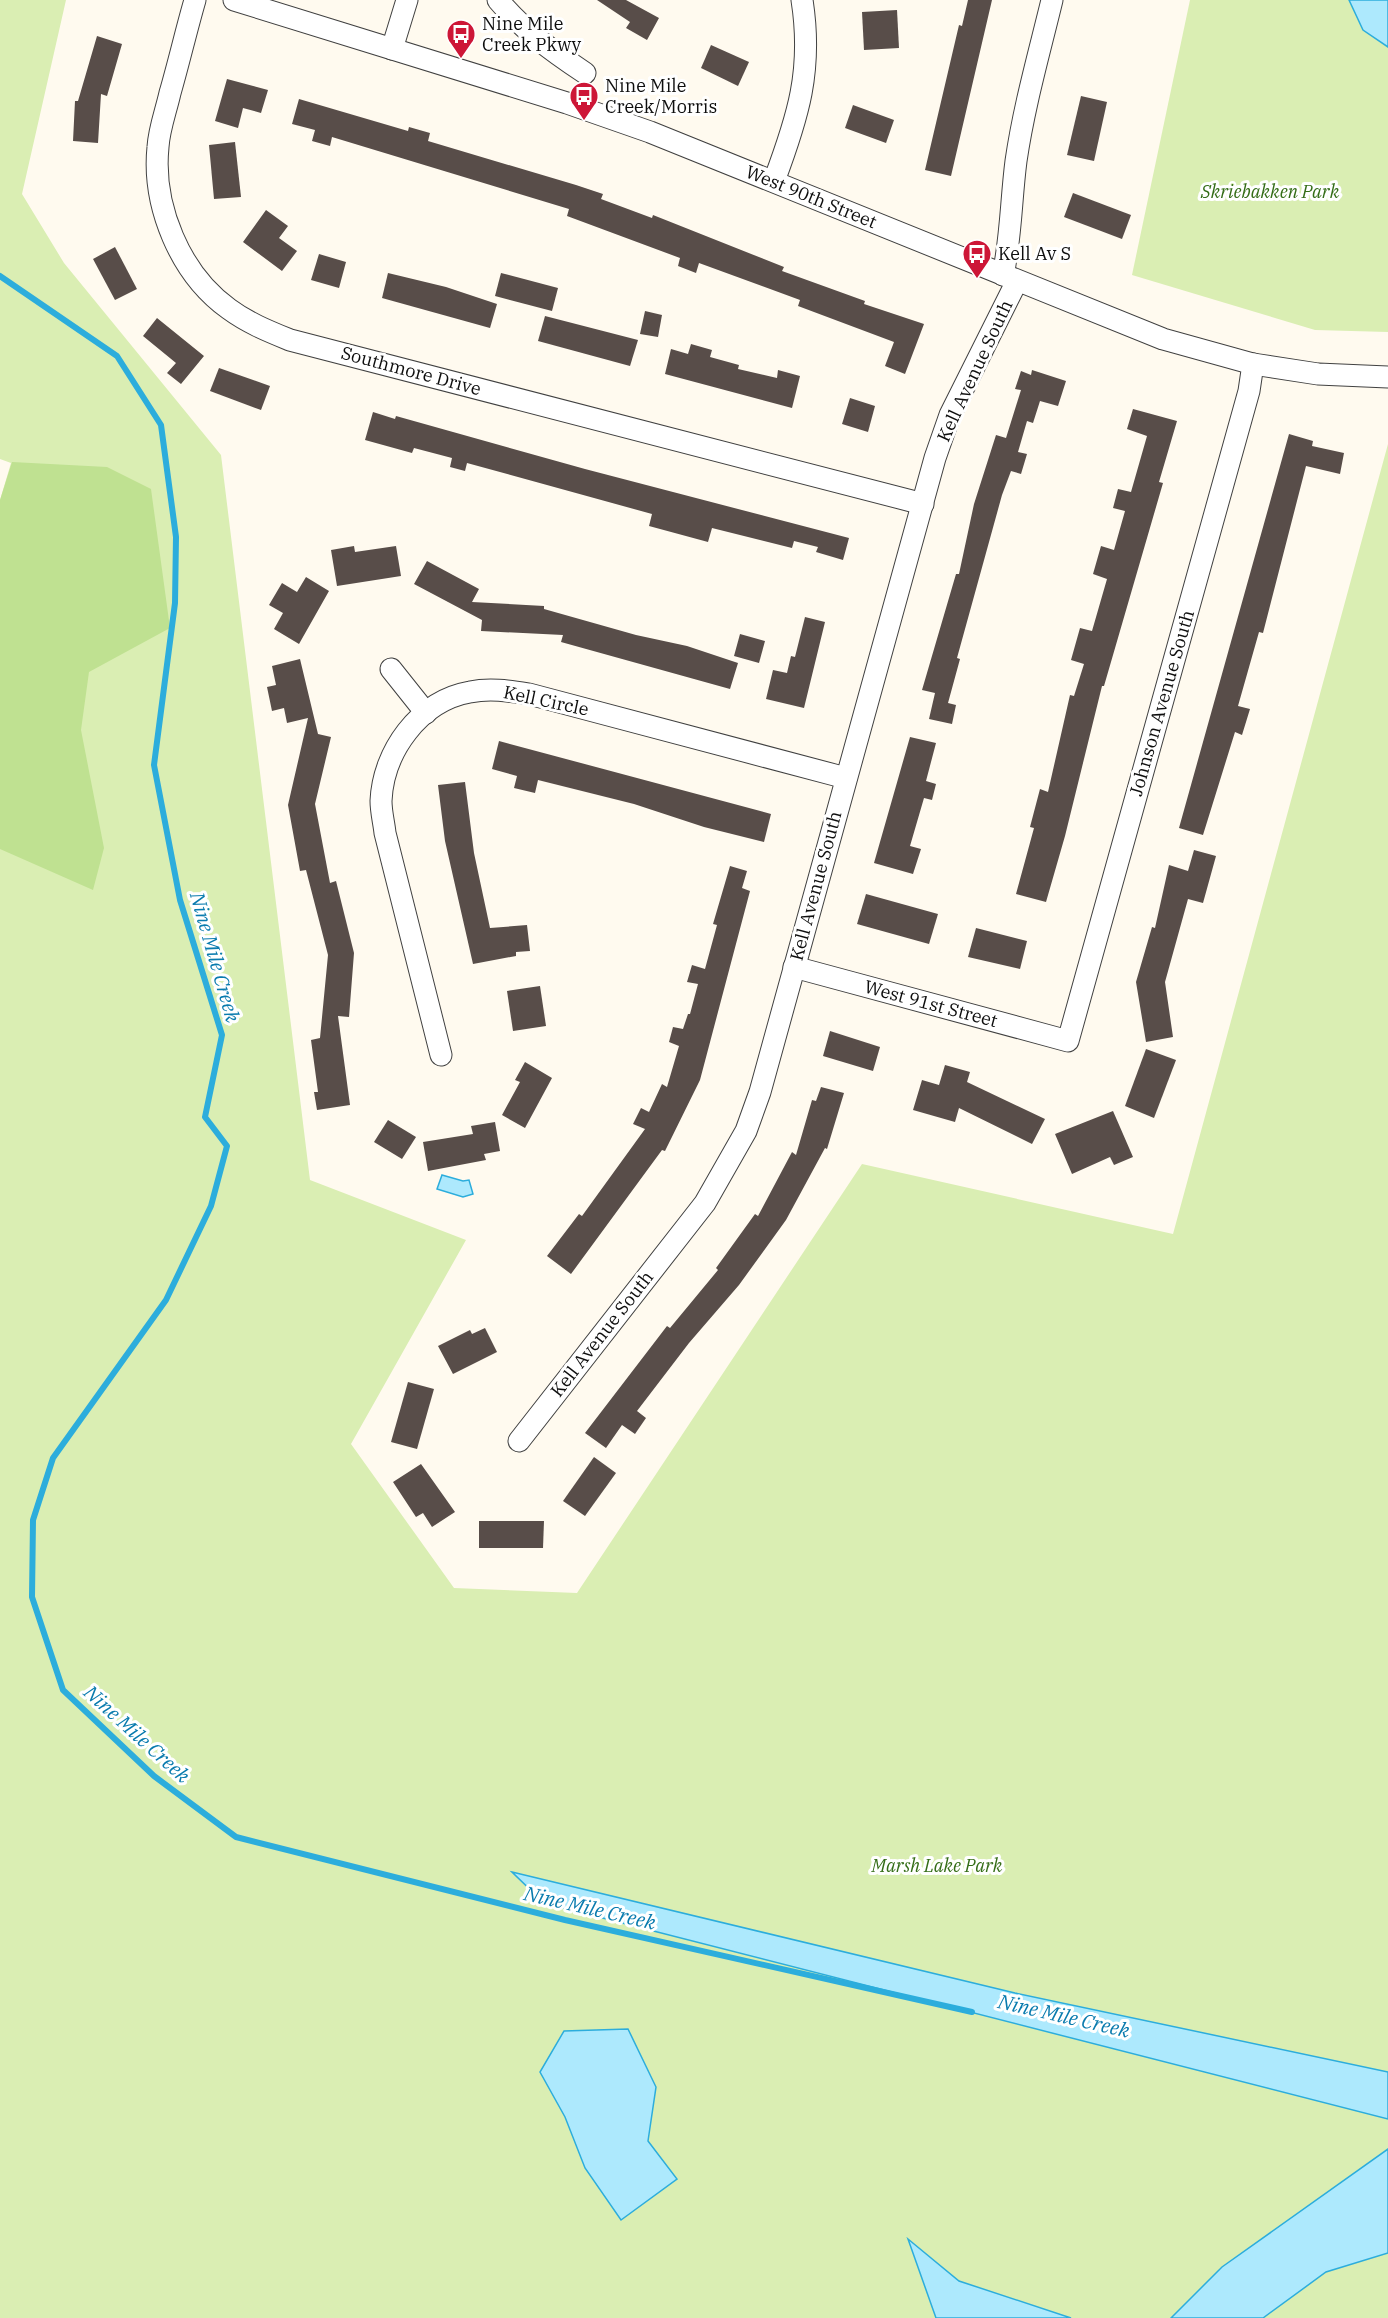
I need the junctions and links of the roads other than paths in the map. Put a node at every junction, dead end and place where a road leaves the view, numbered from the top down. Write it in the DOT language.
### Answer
graph roads {
  1 [pos="195,0"];
  2 [pos="234,0"];
  3 [pos="407,0"];
  4 [pos="498,0"];
  5 [pos="802,0"];
  6 [pos="1052,0"];
  7 [pos="392,49"];
  8 [pos="585,73"];
  9 [pos="774,181"];
  10 [pos="1010,278"];
  11 [pos="1253,364"];
  12 [pos="1388,377"];
  13 [pos="923,504"];
  14 [pos="392,669"];
  15 [pos="426,713"];
  16 [pos="846,778"];
  17 [pos="794,967"];
  18 [pos="1068,1041"];
  19 [pos="441,1055"];
  20 [pos="519,1441"];
  1 -- 13 [label="street, Southmore Drive"];
  2 -- 7 [label="street, West 90th Street"];
  3 -- 7 [label="street"];
  4 -- 8 [label="street"];
  5 -- 9 [label="street"];
  6 -- 10 [label="street, Kell Avenue South"];
  7 -- 9 [label="street, West 90th Street"];
  9 -- 10 [label="street, West 90th Street"];
  10 -- 11 [label="street, West 90th Street"];
  10 -- 13 [label="street, Kell Avenue South"];
  11 -- 12 [label="street, West 90th Street"];
  11 -- 18 [label="street, Johnson Avenue South"];
  13 -- 16 [label="street, Kell Avenue South"];
  14 -- 15 [label="street"];
  15 -- 16 [label="street, Kell Circle"];
  15 -- 19 [label="street, Kell Circle"];
  16 -- 17 [label="street, Kell Avenue South"];
  17 -- 18 [label="street, West 91st Street"];
  17 -- 20 [label="street, Kell Avenue South"];
}
